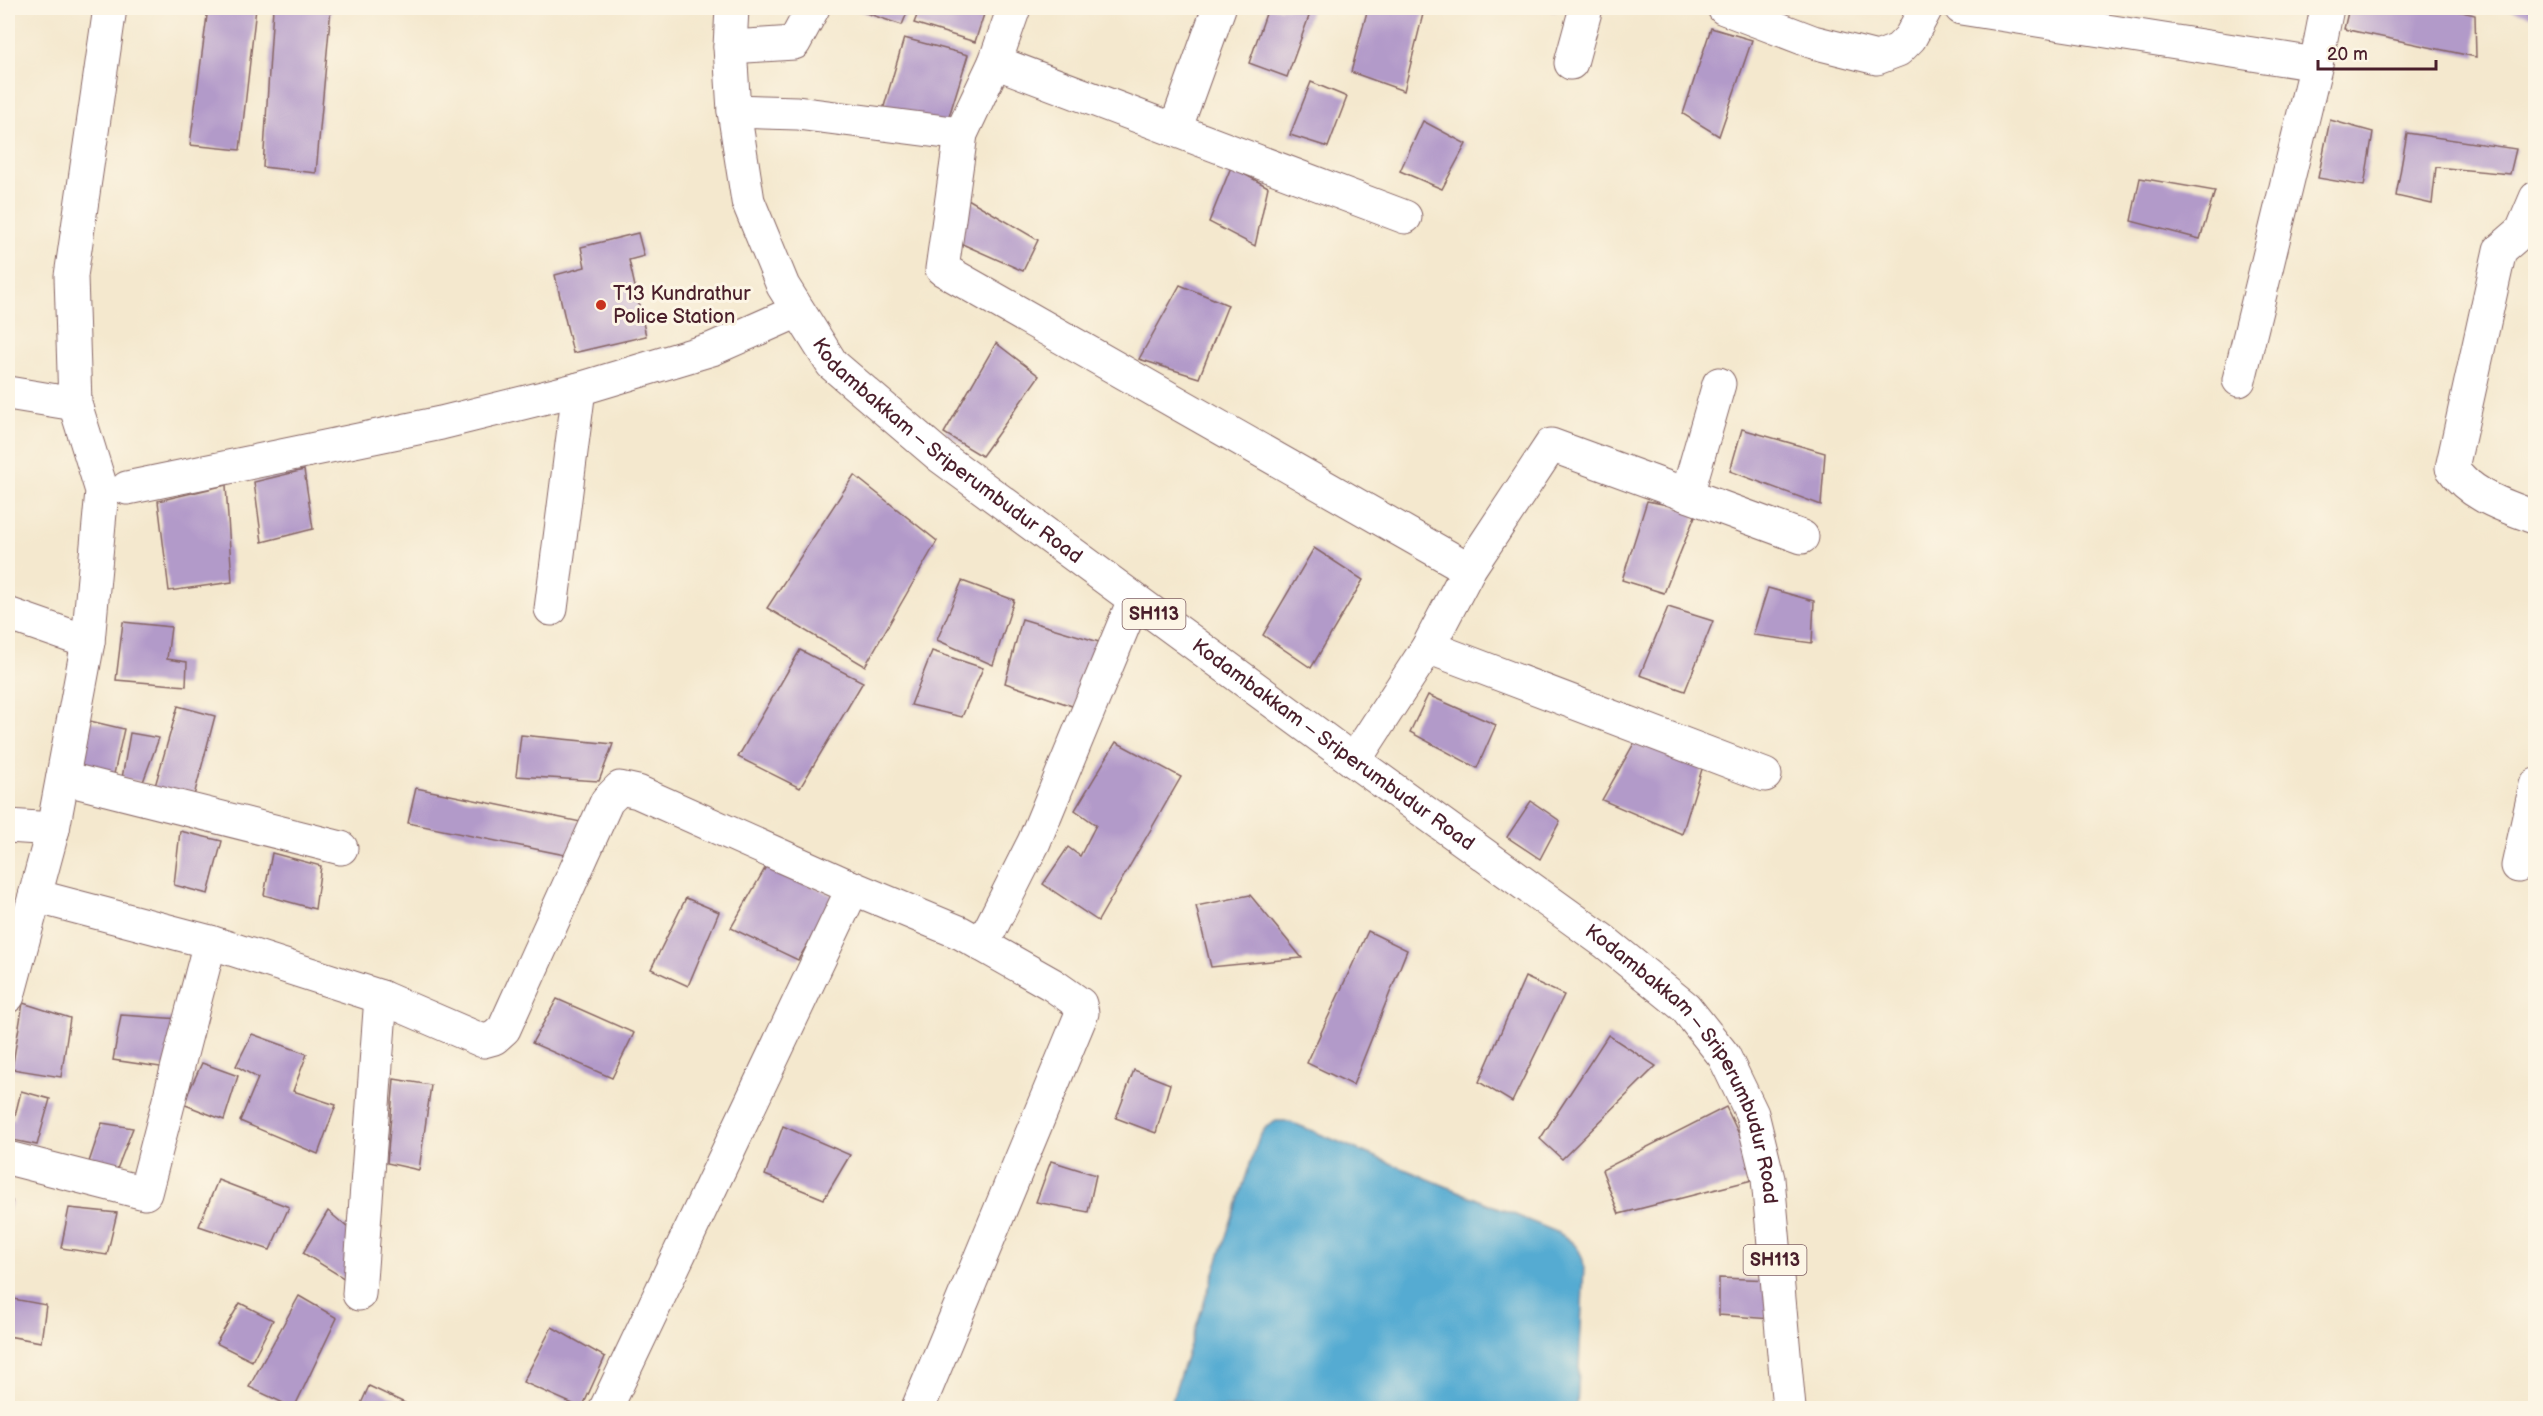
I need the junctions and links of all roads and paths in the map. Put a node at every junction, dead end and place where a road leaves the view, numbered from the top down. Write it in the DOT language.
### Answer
graph roads {
  1 [pos="110,8"];
  2 [pos="732,8"];
  3 [pos="813,8"];
  4 [pos="1014,8"];
  5 [pos="1219,8"];
  6 [pos="1586,8"];
  7 [pos="1724,8"];
  8 [pos="1926,8"];
  9 [pos="1961,8"];
  10 [pos="2327,8"];
  11 [pos="2047,14"];
  12 [pos="730,47"];
  13 [pos="995,62"];
  14 [pos="1571,63"];
  15 [pos="2316,64"];
  16 [pos="734,111"];
  17 [pos="1175,130"];
  18 [pos="961,134"];
  19 [pos="2535,198"];
  20 [pos="1405,217"];
  21 [pos="798,311"];
  22 [pos="2239,380"];
  23 [pos="1719,384"];
  24 [pos="579,388"];
  25 [pos="8,393"];
  26 [pos="75,404"];
  27 [pos="127,488"];
  28 [pos="1687,495"];
  29 [pos="2535,518"];
  30 [pos="1802,537"];
  31 [pos="1469,569"];
  32 [pos="1134,600"];
  33 [pos="551,609"];
  34 [pos="8,614"];
  35 [pos="88,642"];
  36 [pos="1428,647"];
  37 [pos="1354,761"];
  38 [pos="1765,775"];
  39 [pos="63,778"];
  40 [pos="2535,785"];
  41 [pos="8,826"];
  42 [pos="53,829"];
  43 [pos="341,848"];
  44 [pos="2518,866"];
  45 [pos="854,888"];
  46 [pos="35,896"];
  47 [pos="210,942"];
  48 [pos="982,945"];
  49 [pos="8,996"];
  50 [pos="381,997"];
  51 [pos="8,1158"];
  52 [pos="359,1294"];
  53 [pos="606,1408"];
  54 [pos="918,1408"];
  55 [pos="1789,1408"];
  1 -- 26 [label="street"];
  2 -- 12 [label="street, Kodambakkam – Sriperumbudur Road / SH113"];
  3 -- 12 [label="street"];
  4 -- 13 [label="street"];
  5 -- 17 [label="street"];
  6 -- 14 [label="street"];
  7 -- 8 [label="street"];
  9 -- 11 [label="street"];
  10 -- 15 [label="street"];
  11 -- 15 [label="street"];
  12 -- 16 [label="street, Kodambakkam – Sriperumbudur Road / SH113"];
  13 -- 17 [label="street"];
  13 -- 18 [label="street"];
  15 -- 22 [label="street"];
  16 -- 18 [label="street"];
  16 -- 21 [label="street, Kodambakkam – Sriperumbudur Road / SH113"];
  17 -- 20 [label="street"];
  18 -- 31 [label="street"];
  19 -- 29 [label="street"];
  21 -- 24 [label="street"];
  21 -- 32 [label="street, Kodambakkam – Sriperumbudur Road / SH113"];
  23 -- 28 [label="street"];
  24 -- 27 [label="street"];
  24 -- 33 [label="street"];
  25 -- 26 [label="street"];
  26 -- 35 [label="street"];
  28 -- 30 [label="street"];
  28 -- 31 [label="street"];
  31 -- 36 [label="street"];
  32 -- 37 [label="street, Kodambakkam – Sriperumbudur Road / SH113"];
  32 -- 48 [label="street"];
  34 -- 35 [label="street"];
  35 -- 39 [label="street"];
  36 -- 37 [label="street"];
  36 -- 38 [label="street"];
  37 -- 55 [label="street, Kodambakkam – Sriperumbudur Road / SH113"];
  39 -- 42 [label="street"];
  39 -- 43 [label="street"];
  40 -- 44 [label="street"];
  41 -- 42 [label="street"];
  42 -- 46 [label="street"];
  45 -- 48 [label="street"];
  45 -- 50 [label="street"];
  45 -- 53 [label="street"];
  46 -- 47 [label="street"];
  46 -- 49 [label="street"];
  47 -- 50 [label="street"];
  47 -- 51 [label="street"];
  48 -- 54 [label="street"];
  50 -- 52 [label="street"];
}
